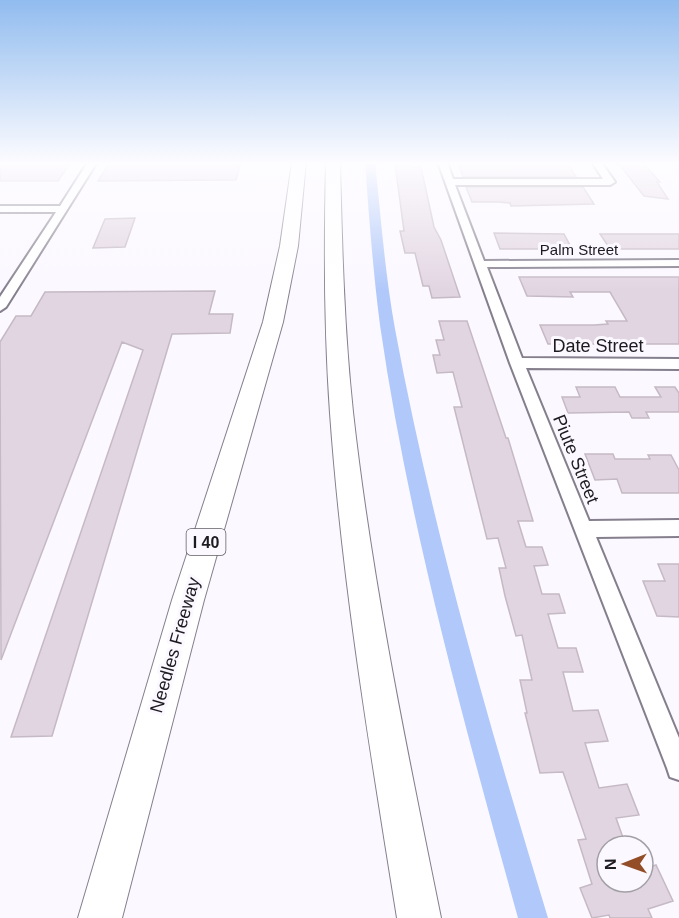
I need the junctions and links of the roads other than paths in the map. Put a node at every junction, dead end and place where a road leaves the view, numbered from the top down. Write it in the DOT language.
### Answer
graph roads {
  1 [pos="67,205"];
  2 [pos="294,205"];
  3 [pos="334,205"];
  4 [pos="457,205"];
  5 [pos="0,209"];
  6 [pos="64,209"];
  7 [pos="679,263"];
  8 [pos="479,264"];
  9 [pos="0,308"];
  10 [pos="517,363"];
  11 [pos="679,364"];
  12 [pos="679,528"];
  13 [pos="583,529"];
  14 [pos="679,768"];
  15 [pos="100,918"];
  16 [pos="419,918"];
  1 -- 6 [label="street"];
  2 -- 15 [label="highway, Needles Freeway / I 40"];
  3 -- 16 [label="highway"];
  4 -- 8 [label="street, Piute Street"];
  5 -- 6 [label="street"];
  6 -- 9 [label="street"];
  7 -- 8 [label="street, Palm Street"];
  8 -- 10 [label="street, Piute Street"];
  10 -- 11 [label="street, Date Street"];
  10 -- 13 [label="street, Piute Street"];
  12 -- 13 [label="street"];
  13 -- 14 [label="street, Piute Street"];
}
